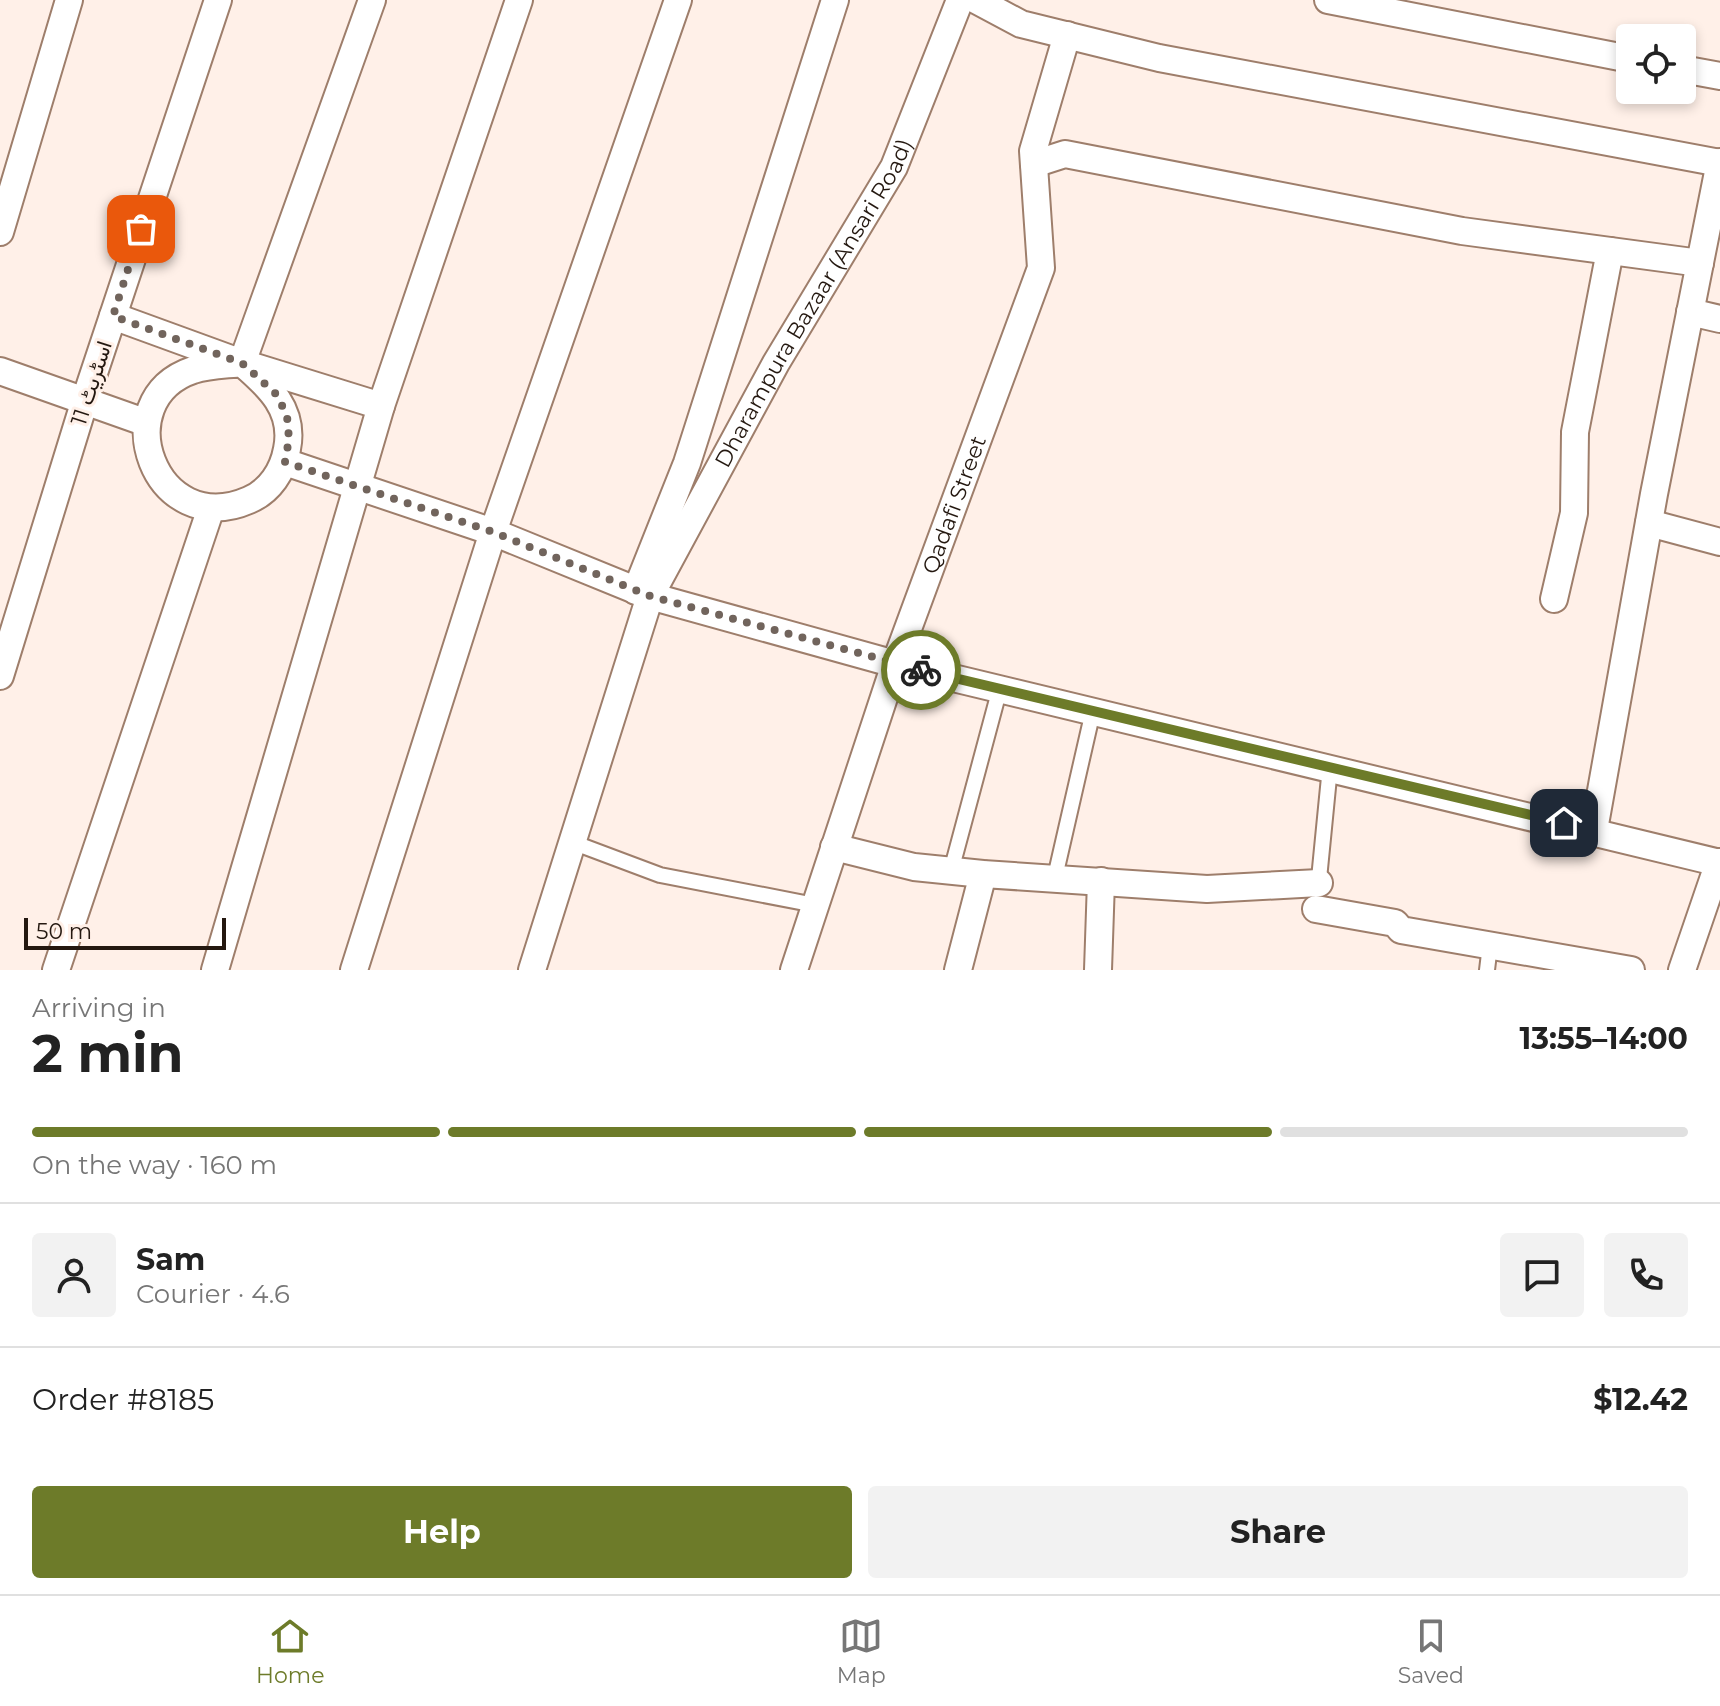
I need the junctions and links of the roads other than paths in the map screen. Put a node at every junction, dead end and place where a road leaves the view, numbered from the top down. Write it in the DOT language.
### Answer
graph roads {
  1 [pos="69,0"];
  2 [pos="218,0"];
  3 [pos="372,0"];
  4 [pos="519,0"];
  5 [pos="678,0"];
  6 [pos="835,0"];
  7 [pos="960,0"];
  8 [pos="976,0"];
  9 [pos="1328,0"];
  10 [pos="1067,35"];
  11 [pos="1616,56"];
  12 [pos="1696,72"];
  13 [pos="1720,76"];
  14 [pos="1720,162"];
  15 [pos="1034,164"];
  16 [pos="0,232"];
  17 [pos="1610,251"];
  18 [pos="1700,263"];
  19 [pos="1690,312"];
  20 [pos="113,316"];
  21 [pos="1720,319"];
  22 [pos="242,363"];
  23 [pos="0,371"];
  24 [pos="85,400"];
  25 [pos="381,406"];
  26 [pos="147,423"];
  27 [pos="285,462"];
  28 [pos="356,487"];
  29 [pos="211,508"];
  30 [pos="1649,523"];
  31 [pos="493,532"];
  32 [pos="1720,542"];
  33 [pos="643,594"];
  34 [pos="1554,599"];
  35 [pos="895,664"];
  36 [pos="0,676"];
  37 [pos="1000,688"];
  38 [pos="1093,711"];
  39 [pos="1330,767"];
  40 [pos="1594,830"];
  41 [pos="572,842"];
  42 [pos="834,847"];
  43 [pos="1720,862"];
  44 [pos="951,871"];
  45 [pos="983,874"];
  46 [pos="1055,877"];
  47 [pos="1101,881"];
  48 [pos="1318,896"];
  49 [pos="815,905"];
  50 [pos="1489,958"];
  51 [pos="56,970"];
  52 [pos="215,970"];
  53 [pos="354,970"];
  54 [pos="532,970"];
  55 [pos="794,970"];
  56 [pos="958,970"];
  57 [pos="1098,970"];
  58 [pos="1631,970"];
  59 [pos="1682,970"];
  1 -- 16 [label="street"];
  2 -- 20 [label="street, اسٹریٹ 11"];
  3 -- 22 [label="street"];
  4 -- 25 [label="street"];
  5 -- 31 [label="street"];
  6 -- 33 [label="street"];
  7 -- 33 [label="street, Dharampura Bazaar (Ansari Road)"];
  8 -- 10 [label="street"];
  9 -- 11 [label="street"];
  10 -- 14 [label="street"];
  10 -- 15 [label="street, Qadafi Street"];
  12 -- 13 [label="street"];
  14 -- 18 [label="street"];
  15 -- 17 [label="street"];
  15 -- 35 [label="street, Qadafi Street"];
  17 -- 18 [label="street"];
  17 -- 34 [label="street"];
  18 -- 19 [label="street"];
  19 -- 21 [label="street"];
  19 -- 30 [label="street"];
  20 -- 22 [label="street"];
  20 -- 24 [label="street, اسٹریٹ 11"];
  22 -- 25 [label="street"];
  22 -- 26 [label="street"];
  22 -- 27 [label="street"];
  23 -- 24 [label="street"];
  24 -- 26 [label="street"];
  24 -- 36 [label="street, اسٹریٹ 11"];
  25 -- 28 [label="street"];
  26 -- 29 [label="street"];
  27 -- 28 [label="street"];
  27 -- 29 [label="street"];
  28 -- 31 [label="street"];
  28 -- 52 [label="street"];
  29 -- 51 [label="street"];
  30 -- 32 [label="street"];
  30 -- 40 [label="street"];
  31 -- 33 [label="street"];
  31 -- 53 [label="street"];
  33 -- 35 [label="street"];
  33 -- 41 [label="street"];
  35 -- 37 [label="street"];
  35 -- 42 [label="street, Qadafi Street"];
  37 -- 38 [label="street"];
  37 -- 44 [label="lane"];
  38 -- 39 [label="street"];
  38 -- 46 [label="lane"];
  39 -- 40 [label="street"];
  39 -- 48 [label="lane"];
  40 -- 43 [label="street"];
  41 -- 49 [label="lane"];
  41 -- 54 [label="street"];
  42 -- 44 [label="street"];
  42 -- 49 [label="street, Qadafi Street"];
  43 -- 59 [label="street"];
  44 -- 45 [label="street"];
  45 -- 46 [label="street"];
  45 -- 56 [label="street"];
  46 -- 47 [label="street"];
  47 -- 48 [label="street"];
  47 -- 57 [label="street"];
  48 -- 50 [label="street"];
  49 -- 55 [label="street, Qadafi Street"];
  50 -- 58 [label="street"];
}
